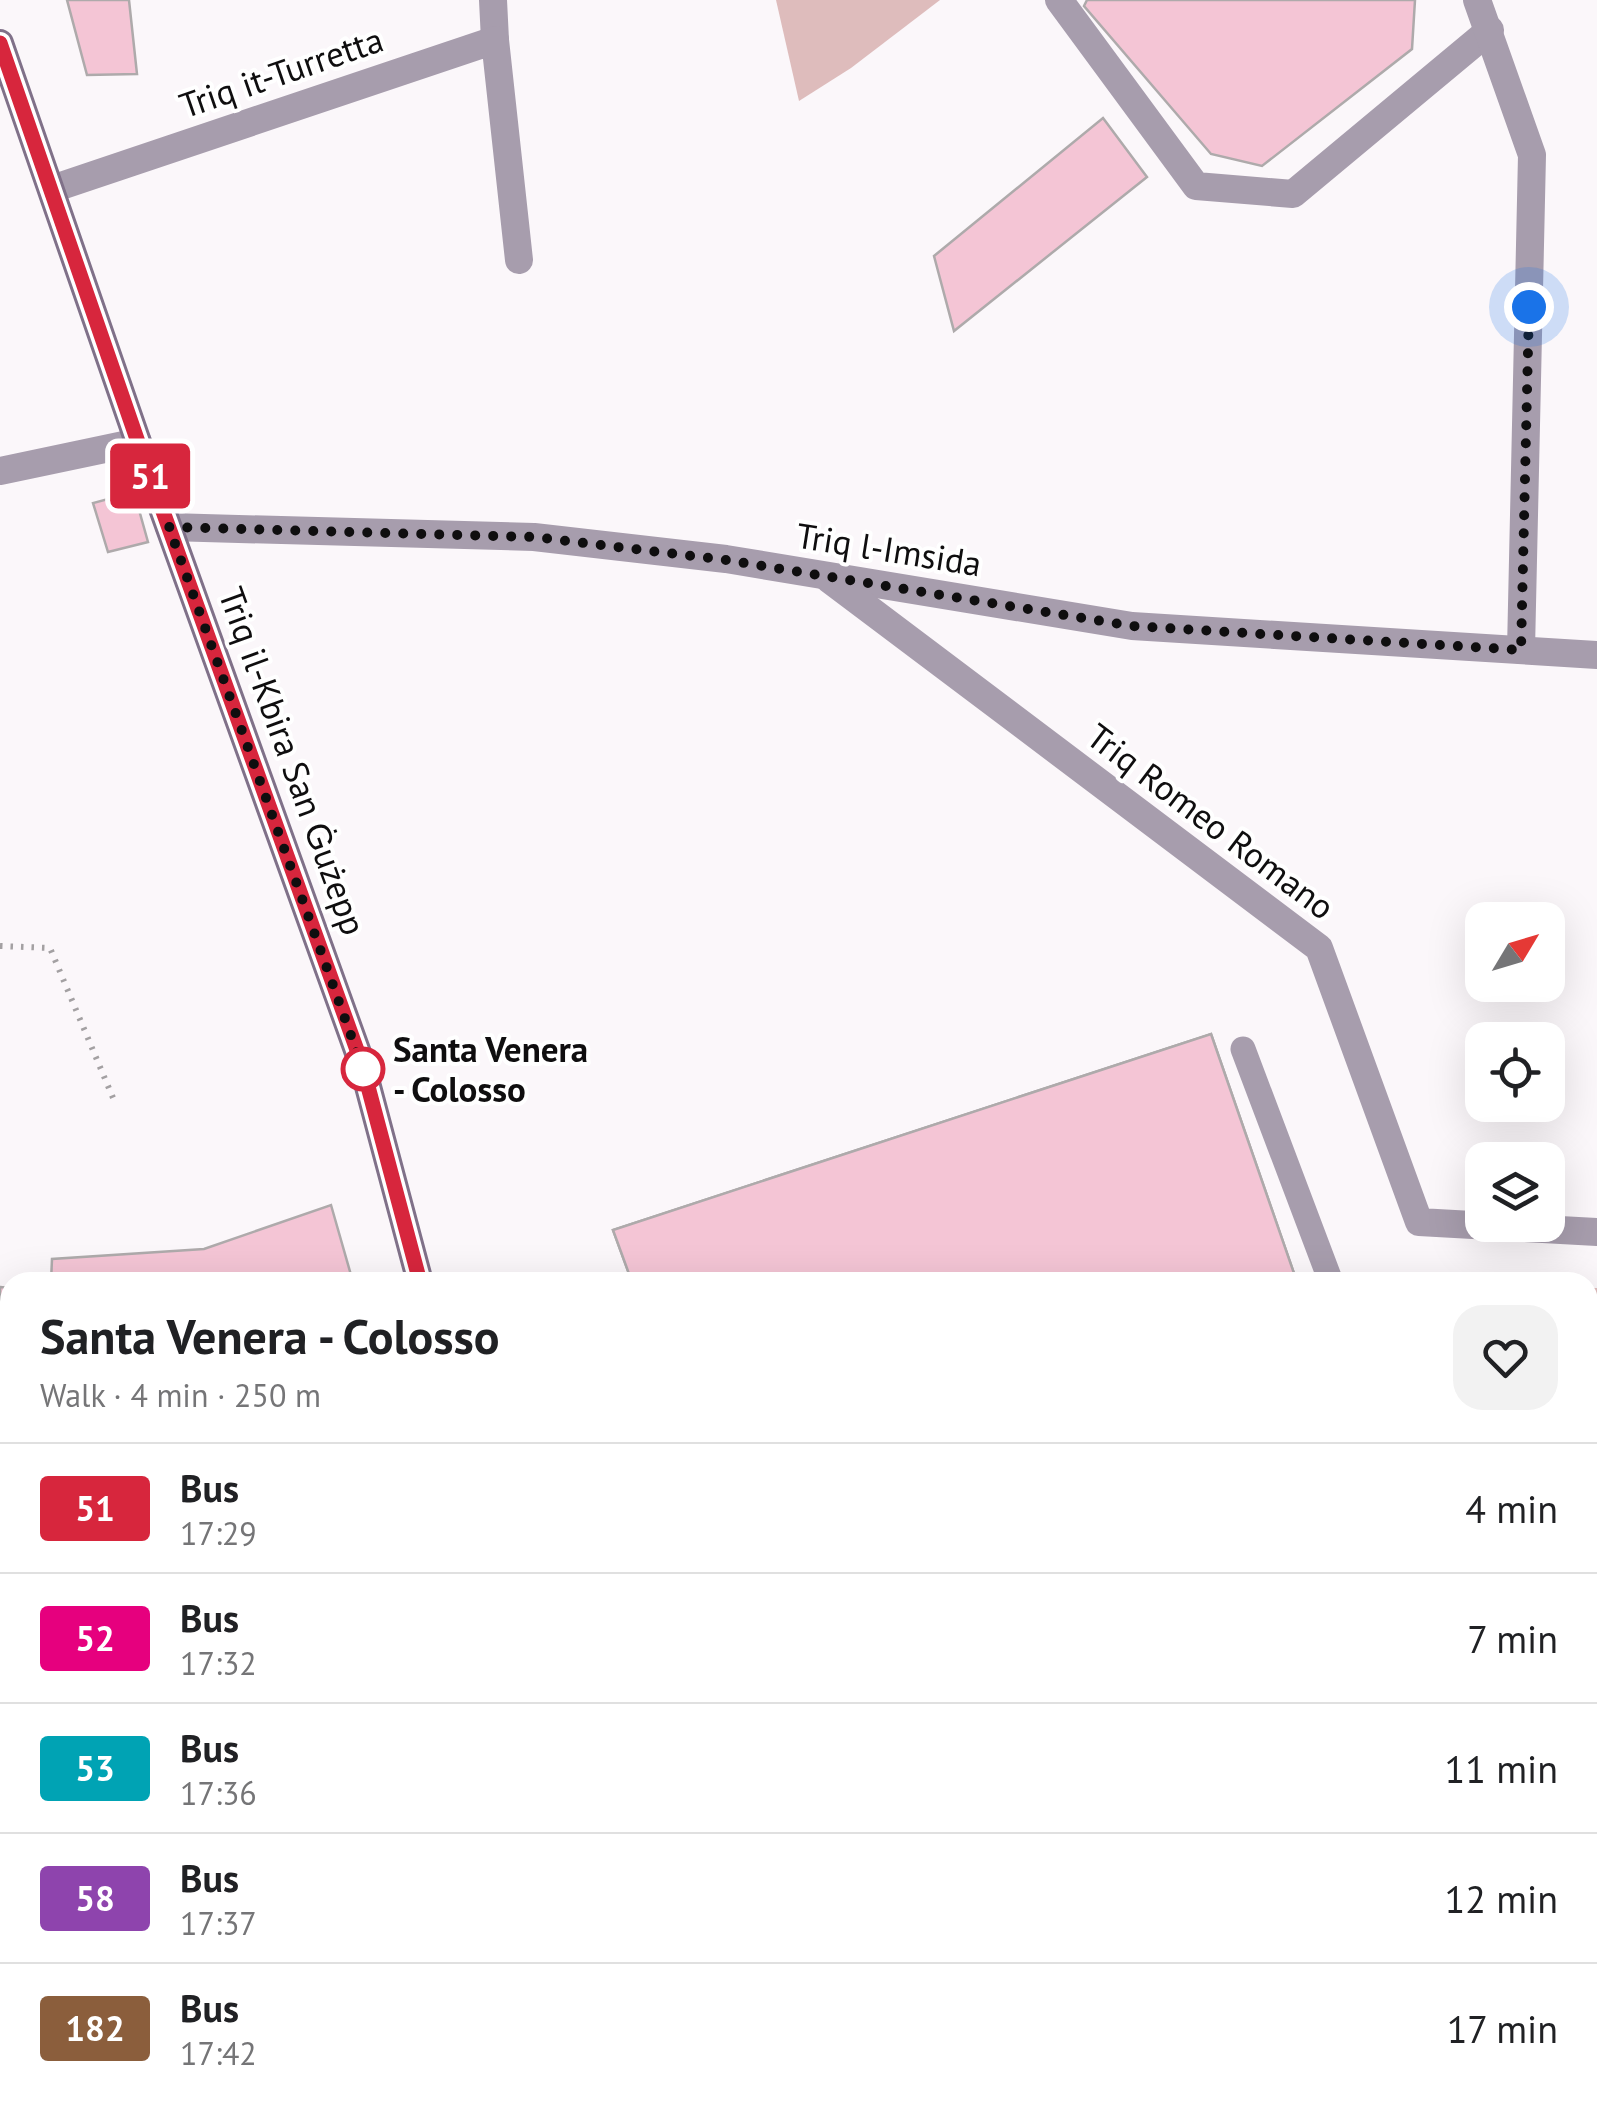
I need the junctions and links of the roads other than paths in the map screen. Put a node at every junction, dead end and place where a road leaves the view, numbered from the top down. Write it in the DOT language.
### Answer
graph roads {
  1 [pos="493,0"];
  2 [pos="1059,0"];
  3 [pos="1478,0"];
  4 [pos="1490,30"];
  5 [pos="495,40"];
  6 [pos="0,43"];
  7 [pos="52,189"];
  8 [pos="519,260"];
  9 [pos="138,442"];
  10 [pos="0,471"];
  11 [pos="169,527"];
  12 [pos="826,577"];
  13 [pos="1521,650"];
  14 [pos="1597,654"];
  15 [pos="1243,1049"];
  16 [pos="1597,1232"];
  17 [pos="417,1272"];
  18 [pos="1328,1272"];
  1 -- 5 [label="street"];
  2 -- 4 [label="street"];
  3 -- 4 [label="street"];
  4 -- 13 [label="street"];
  5 -- 7 [label="street, Triq it-Turretta"];
  5 -- 8 [label="street"];
  6 -- 7 [label="main road, Triq il-Kbira San Ġużepp"];
  7 -- 9 [label="main road, Triq il-Kbira San Ġużepp"];
  9 -- 10 [label="street"];
  9 -- 11 [label="main road, Triq il-Kbira San Ġużepp"];
  11 -- 12 [label="street, Triq l-Imsida"];
  11 -- 17 [label="main road, Triq il-Kbira San Ġużepp"];
  12 -- 13 [label="street, Triq l-Imsida"];
  12 -- 16 [label="street, Triq Romeo Romano"];
  13 -- 14 [label="street, Triq l-Imsida"];
  15 -- 18 [label="lane"];
}
